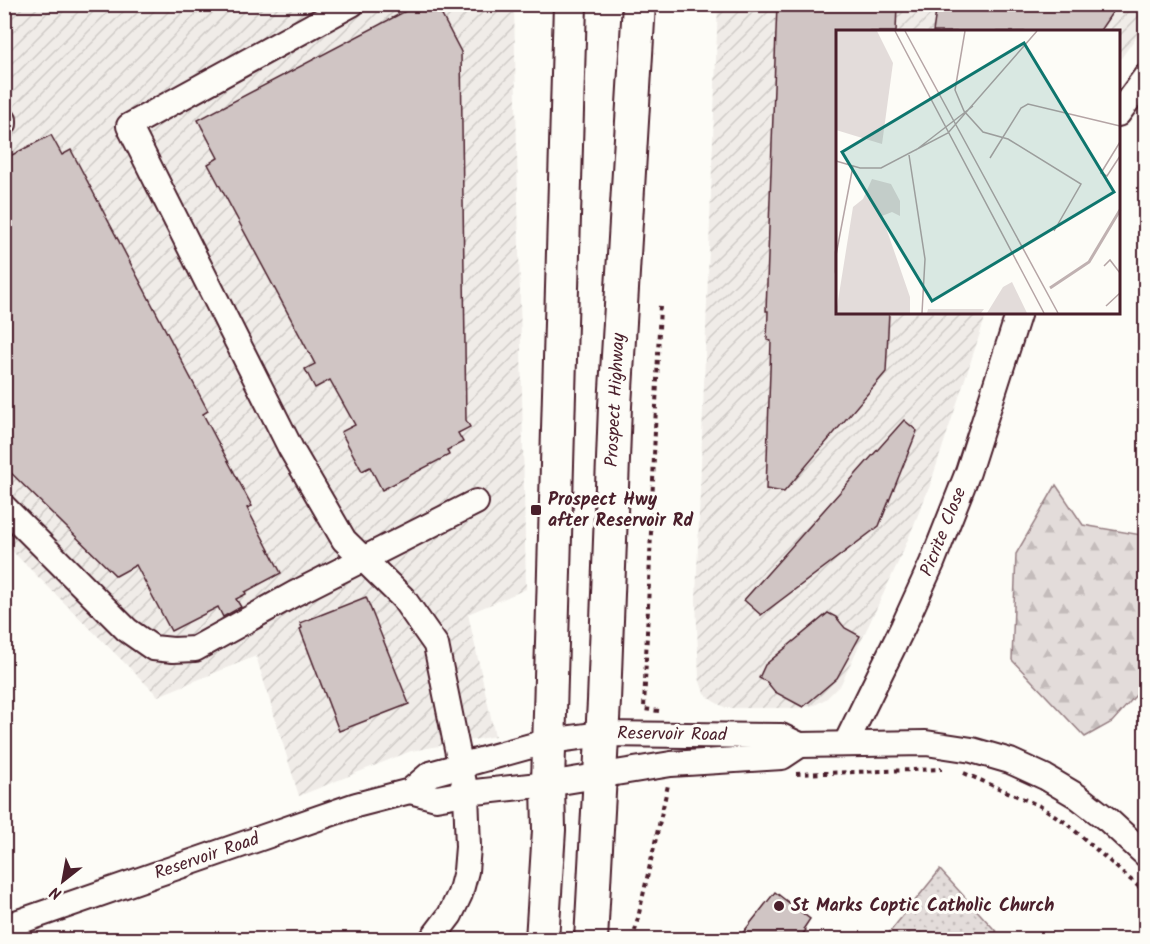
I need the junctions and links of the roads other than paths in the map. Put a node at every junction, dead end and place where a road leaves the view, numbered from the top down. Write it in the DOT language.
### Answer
graph roads {
  1 [pos="352,4"];
  2 [pos="570,4"];
  3 [pos="639,4"];
  4 [pos="1146,76"];
  5 [pos="1120,113"];
  6 [pos="1017,314"];
  7 [pos="476,502"];
  8 [pos="4,507"];
  9 [pos="363,559"];
  10 [pos="602,734"];
  11 [pos="549,741"];
  12 [pos="846,743"];
  13 [pos="800,745"];
  14 [pos="461,766"];
  15 [pos="600,775"];
  16 [pos="548,784"];
  17 [pos="410,791"];
  18 [pos="466,793"];
  19 [pos="1144,849"];
  20 [pos="4,927"];
  21 [pos="431,939"];
  22 [pos="542,939"];
  23 [pos="591,939"];
  1 -- 9 [label="street"];
  2 -- 11 [label="main road"];
  3 -- 10 [label="main road, Prospect Highway"];
  4 -- 5 [label="street"];
  6 -- 12 [label="street, Picrite Close"];
  7 -- 9 [label="street"];
  8 -- 9 [label="street"];
  9 -- 14 [label="street"];
  10 -- 11 [label="street, Reservoir Road"];
  10 -- 13 [label="street, Reservoir Road"];
  10 -- 15 [label="main road, Prospect Highway"];
  11 -- 14 [label="street, Reservoir Road"];
  11 -- 16 [label="main road"];
  12 -- 13 [label="street, Reservoir Road"];
  12 -- 19 [label="street, Reservoir Road"];
  13 -- 15 [label="street, Reservoir Road"];
  14 -- 17 [label="street, Reservoir Road"];
  14 -- 18 [label="street"];
  15 -- 16 [label="street, Reservoir Road"];
  15 -- 23 [label="main road, Prospect Highway"];
  16 -- 18 [label="street, Reservoir Road"];
  16 -- 22 [label="main road"];
  17 -- 18 [label="street, Reservoir Road"];
  17 -- 20 [label="street, Reservoir Road"];
  18 -- 21 [label="street"];
}
